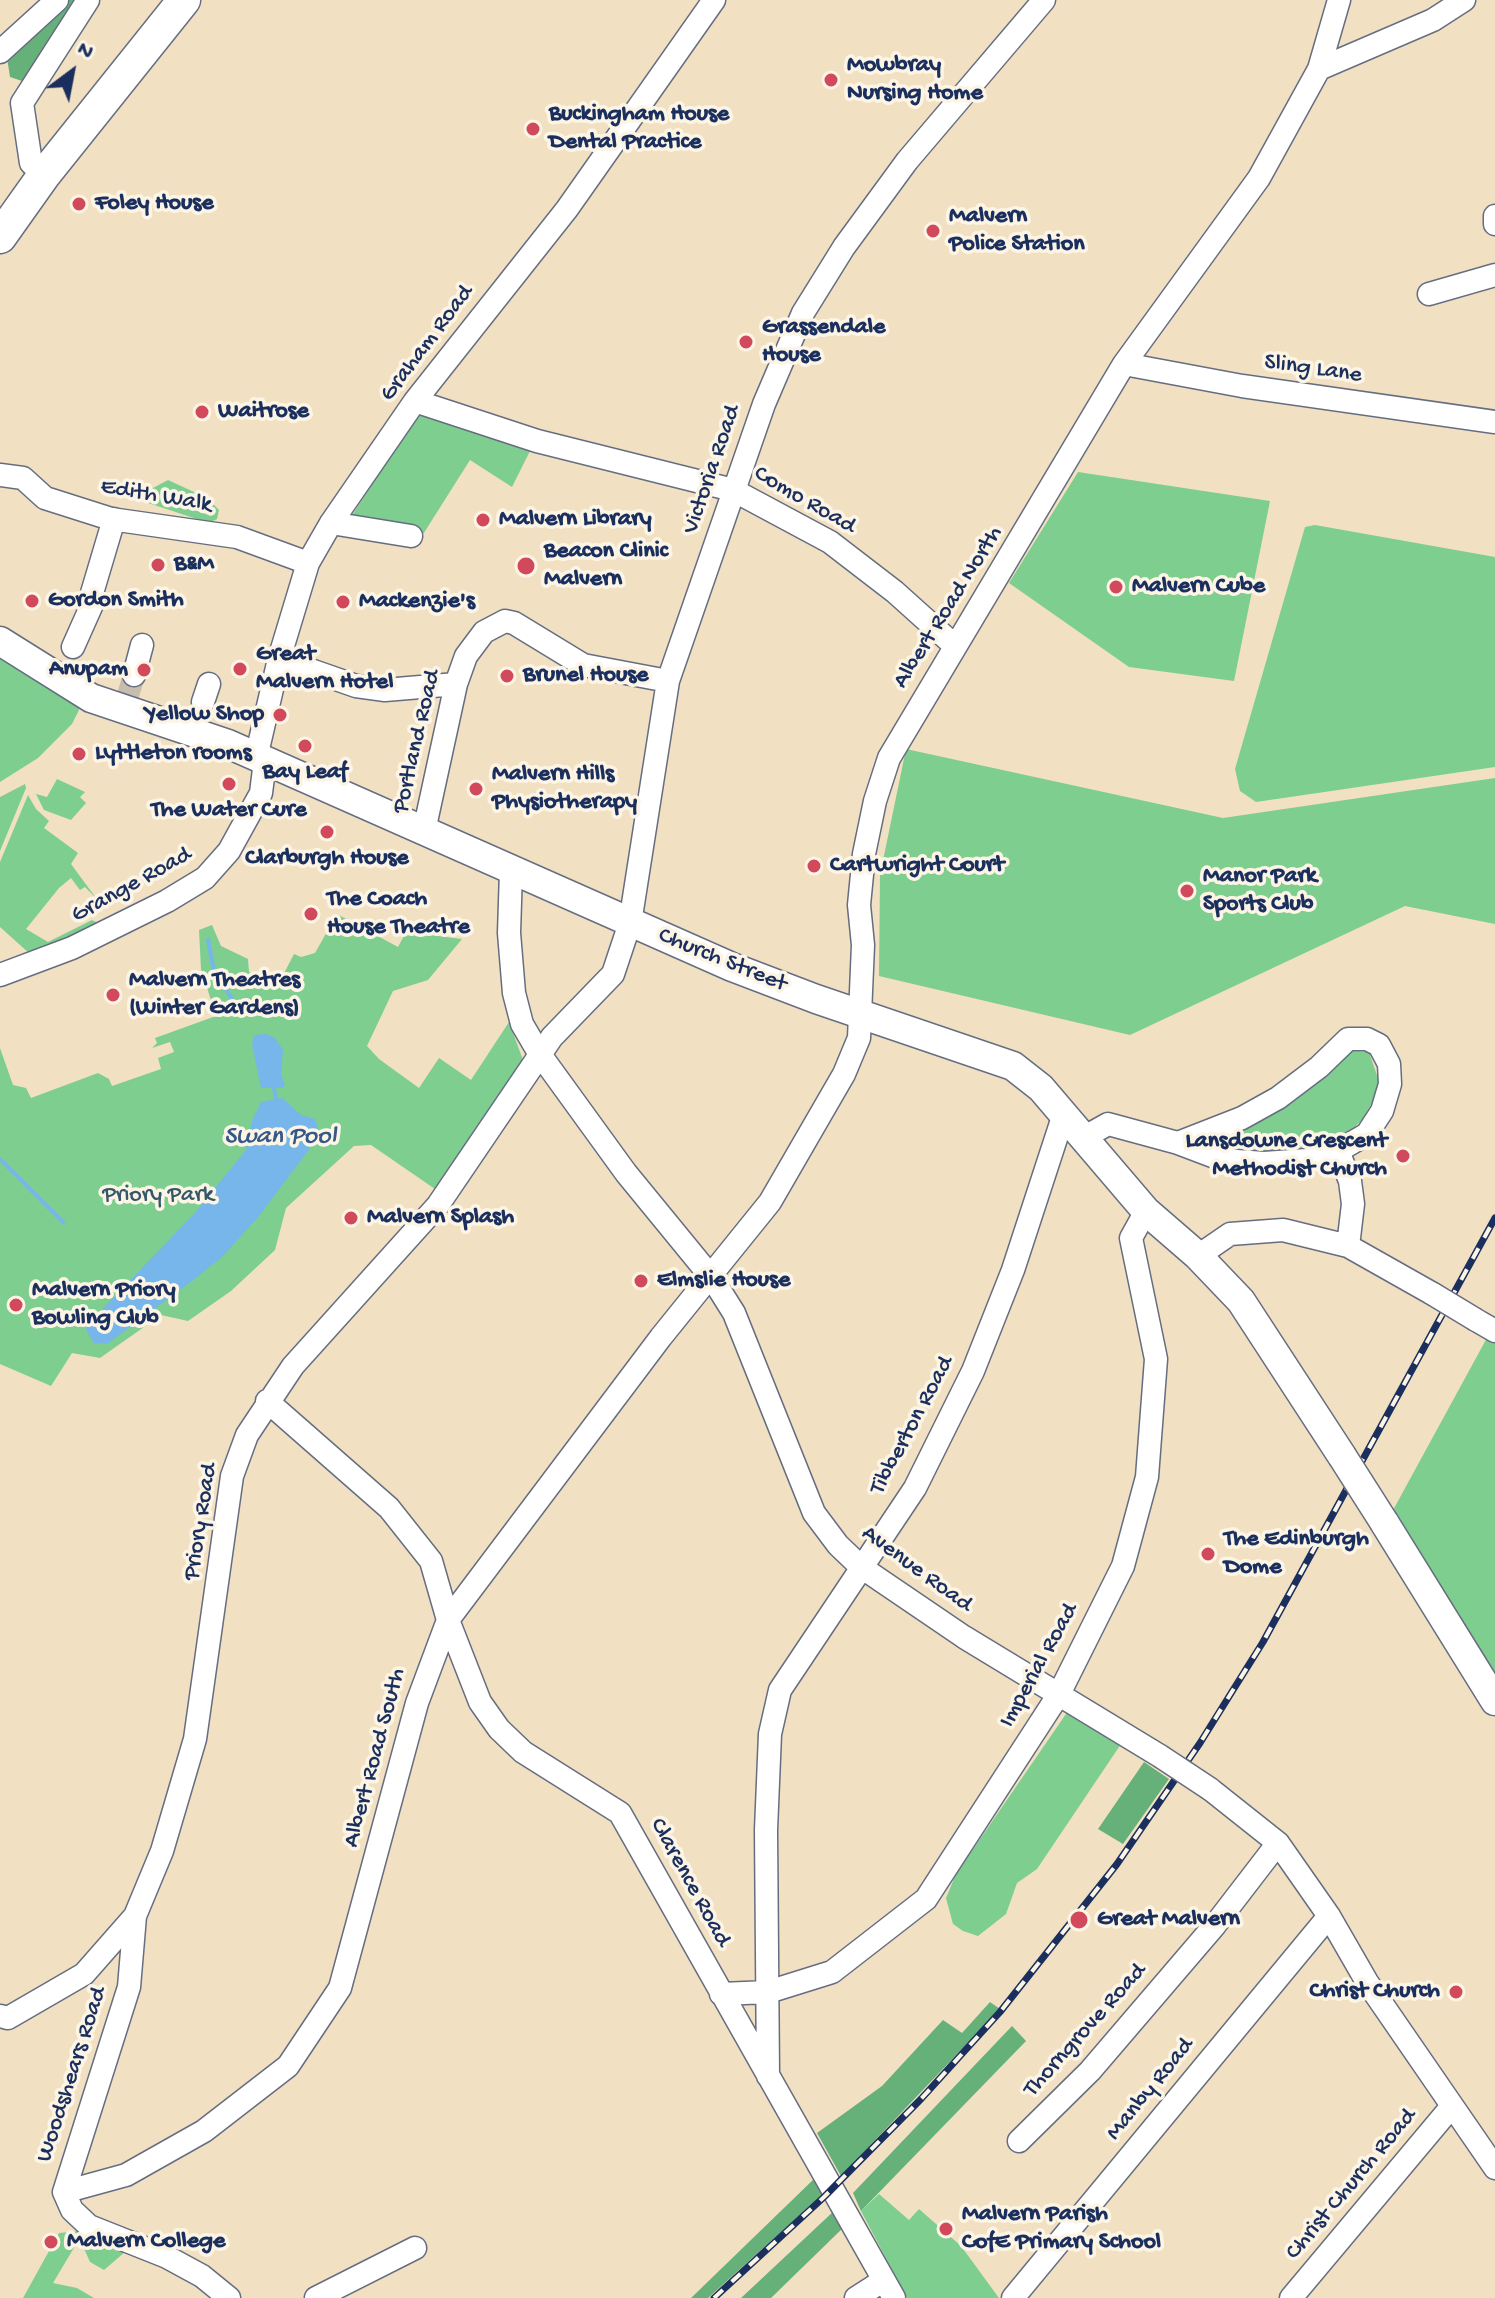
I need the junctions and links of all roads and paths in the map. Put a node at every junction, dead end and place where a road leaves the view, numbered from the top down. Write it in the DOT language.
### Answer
graph roads {
  1 [pos="57,0"];
  2 [pos="88,0"];
  3 [pos="184,0"];
  4 [pos="714,0"];
  5 [pos="1044,0"];
  6 [pos="1339,0"];
  7 [pos="1464,0"];
  8 [pos="0,52"];
  9 [pos="1319,69"];
  10 [pos="44,175"];
  11 [pos="0,237"];
  12 [pos="1495,275"];
  13 [pos="1429,294"];
  14 [pos="1124,364"];
  15 [pos="415,401"];
  16 [pos="1495,422"];
  17 [pos="0,475"];
  18 [pos="733,490"];
  19 [pos="114,519"];
  20 [pos="331,523"];
  21 [pos="411,536"];
  22 [pos="308,563"];
  23 [pos="0,641"];
  24 [pos="142,645"];
  25 [pos="955,646"];
  26 [pos="279,659"];
  27 [pos="65,664"];
  28 [pos="134,675"];
  29 [pos="668,681"];
  30 [pos="456,684"];
  31 [pos="258,757"];
  32 [pos="424,831"];
  33 [pos="511,871"];
  34 [pos="630,923"];
  35 [pos="0,975"];
  36 [pos="858,1013"];
  37 [pos="539,1053"];
  38 [pos="1064,1114"];
  39 [pos="1083,1138"];
  40 [pos="1178,1143"];
  41 [pos="1338,1151"];
  42 [pos="1146,1211"];
  43 [pos="1348,1246"];
  44 [pos="1198,1256"];
  45 [pos="712,1278"];
  46 [pos="1485,1326"];
  47 [pos="267,1401"];
  48 [pos="861,1567"];
  49 [pos="448,1620"];
  50 [pos="1059,1694"];
  51 [pos="1495,1701"];
  52 [pos="1278,1843"];
  53 [pos="135,1916"];
  54 [pos="1329,1916"];
  55 [pos="768,1992"];
  56 [pos="721,1994"];
  57 [pos="0,2016"];
  58 [pos="768,2077"];
  59 [pos="1452,2106"];
  60 [pos="1019,2141"];
  61 [pos="1495,2168"];
  62 [pos="64,2192"];
  63 [pos="415,2248"];
  64 [pos="889,2289"];
  65 [pos="229,2298"];
  66 [pos="316,2298"];
  67 [pos="856,2298"];
  68 [pos="1013,2298"];
  69 [pos="1291,2298"];
  1 -- 8 [label="street"];
  2 -- 10 [label="street"];
  3 -- 10 [label="highway"];
  4 -- 15 [label="street, Graham Road"];
  5 -- 18 [label="street, Victoria Road"];
  6 -- 9 [label="street, Albert Road North"];
  7 -- 9 [label="street"];
  9 -- 14 [label="street, Albert Road North"];
  10 -- 11 [label="highway"];
  12 -- 13 [label="street"];
  14 -- 16 [label="street, Sling Lane"];
  14 -- 25 [label="street, Albert Road North"];
  15 -- 18 [label="street, Como Road"];
  15 -- 20 [label="street, Graham Road"];
  17 -- 19 [label="street, Edith Walk"];
  18 -- 25 [label="street, Como Road"];
  18 -- 29 [label="street, Victoria Road"];
  19 -- 22 [label="street, Edith Walk"];
  19 -- 27 [label="street"];
  20 -- 21 [label="street"];
  20 -- 22 [label="street, Graham Road"];
  22 -- 26 [label="street, Graham Road"];
  23 -- 27 [label="main road, Church Street"];
  24 -- 28 [label="street"];
  25 -- 36 [label="street, Albert Road North"];
  26 -- 30 [label="street"];
  26 -- 31 [label="street, Graham Road"];
  27 -- 31 [label="main road, Church Street"];
  29 -- 30 [label="street, Portland Road"];
  29 -- 34 [label="street, Victoria Road"];
  30 -- 32 [label="street, Portland Road"];
  31 -- 32 [label="main road, Church Street"];
  31 -- 35 [label="street, Grange Road"];
  32 -- 33 [label="main road, Church Street"];
  33 -- 34 [label="main road, Church Street"];
  33 -- 37 [label="street, Avenue Road"];
  34 -- 36 [label="main road, Church Street"];
  34 -- 37 [label="street, Victoria Road"];
  36 -- 38 [label="main road, Church Street"];
  36 -- 45 [label="street, Albert Road North"];
  37 -- 45 [label="street, Avenue Road"];
  37 -- 47 [label="street, Priory Road"];
  38 -- 39 [label="main road, Church Street"];
  38 -- 48 [label="street, Tibberton Road"];
  39 -- 40 [label="street"];
  39 -- 42 [label="main road, Church Street"];
  40 -- 41 [label="street"];
  40 -- 41 [label="street"];
  41 -- 43 [label="street"];
  42 -- 44 [label="main road, Church Street"];
  42 -- 50 [label="street, Imperial Road"];
  43 -- 44 [label="street"];
  43 -- 46 [label="street, bridge"];
  44 -- 51 [label="main road, Church Street, bridge"];
  45 -- 48 [label="street, Avenue Road"];
  45 -- 49 [label="street, Albert Road South"];
  47 -- 49 [label="street, Clarence Road"];
  47 -- 53 [label="street, Priory Road"];
  48 -- 50 [label="street, Avenue Road"];
  48 -- 55 [label="street, Tibberton Road"];
  49 -- 56 [label="street, Clarence Road"];
  49 -- 62 [label="street, Albert Road South"];
  50 -- 52 [label="street, Avenue Road, bridge"];
  50 -- 55 [label="street, Imperial Road"];
  52 -- 54 [label="street, Avenue Road"];
  52 -- 60 [label="street, Thorngrove Road"];
  53 -- 57 [label="street, Priory Road"];
  53 -- 62 [label="street, Woodshears Road"];
  54 -- 59 [label="street, Avenue Road"];
  54 -- 68 [label="street, Manby Road"];
  55 -- 56 [label="street, Imperial Road"];
  55 -- 58 [label="street, Tibberton Road"];
  56 -- 58 [label="street, Clarence Road"];
  58 -- 64 [label="street, Clarence Road"];
  59 -- 61 [label="street, Avenue Road"];
  59 -- 69 [label="street, Christ Church Road"];
  62 -- 65 [label="street, Woodshears Road"];
  63 -- 66 [label="street"];
  64 -- 67 [label="street"];
}
